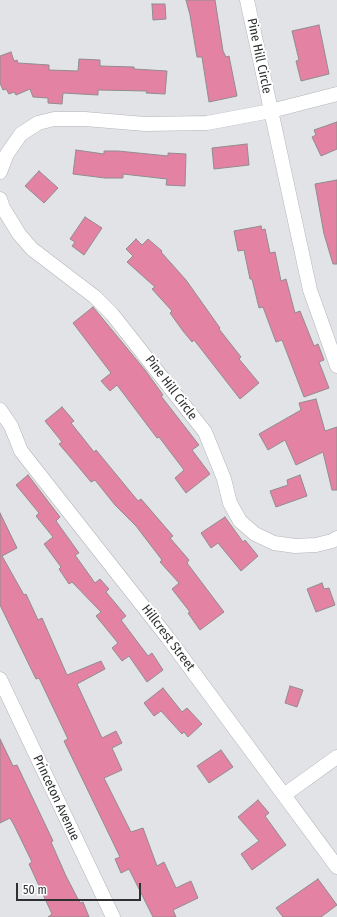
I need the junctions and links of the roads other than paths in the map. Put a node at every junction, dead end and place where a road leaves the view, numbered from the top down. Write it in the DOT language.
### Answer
graph roads {
  1 [pos="247,0"];
  2 [pos="337,94"];
  3 [pos="271,111"];
  4 [pos="0,172"];
  5 [pos="0,199"];
  6 [pos="337,366"];
  7 [pos="0,410"];
  8 [pos="337,538"];
  9 [pos="0,679"];
  10 [pos="337,757"];
  11 [pos="284,794"];
  12 [pos="337,867"];
  13 [pos="113,917"];
  1 -- 3 [label="street, Pine Hill Circle"];
  2 -- 3 [label="street, Pine Hill Circle"];
  3 -- 4 [label="street, Pine Hill Circle"];
  3 -- 6 [label="street, Pine Hill Circle"];
  5 -- 8 [label="street, Pine Hill Circle"];
  7 -- 11 [label="street, Hillcrest Street"];
  9 -- 13 [label="street, Princeton Avenue"];
  10 -- 11 [label="street"];
  11 -- 12 [label="street, Hillcrest Street"];
}
